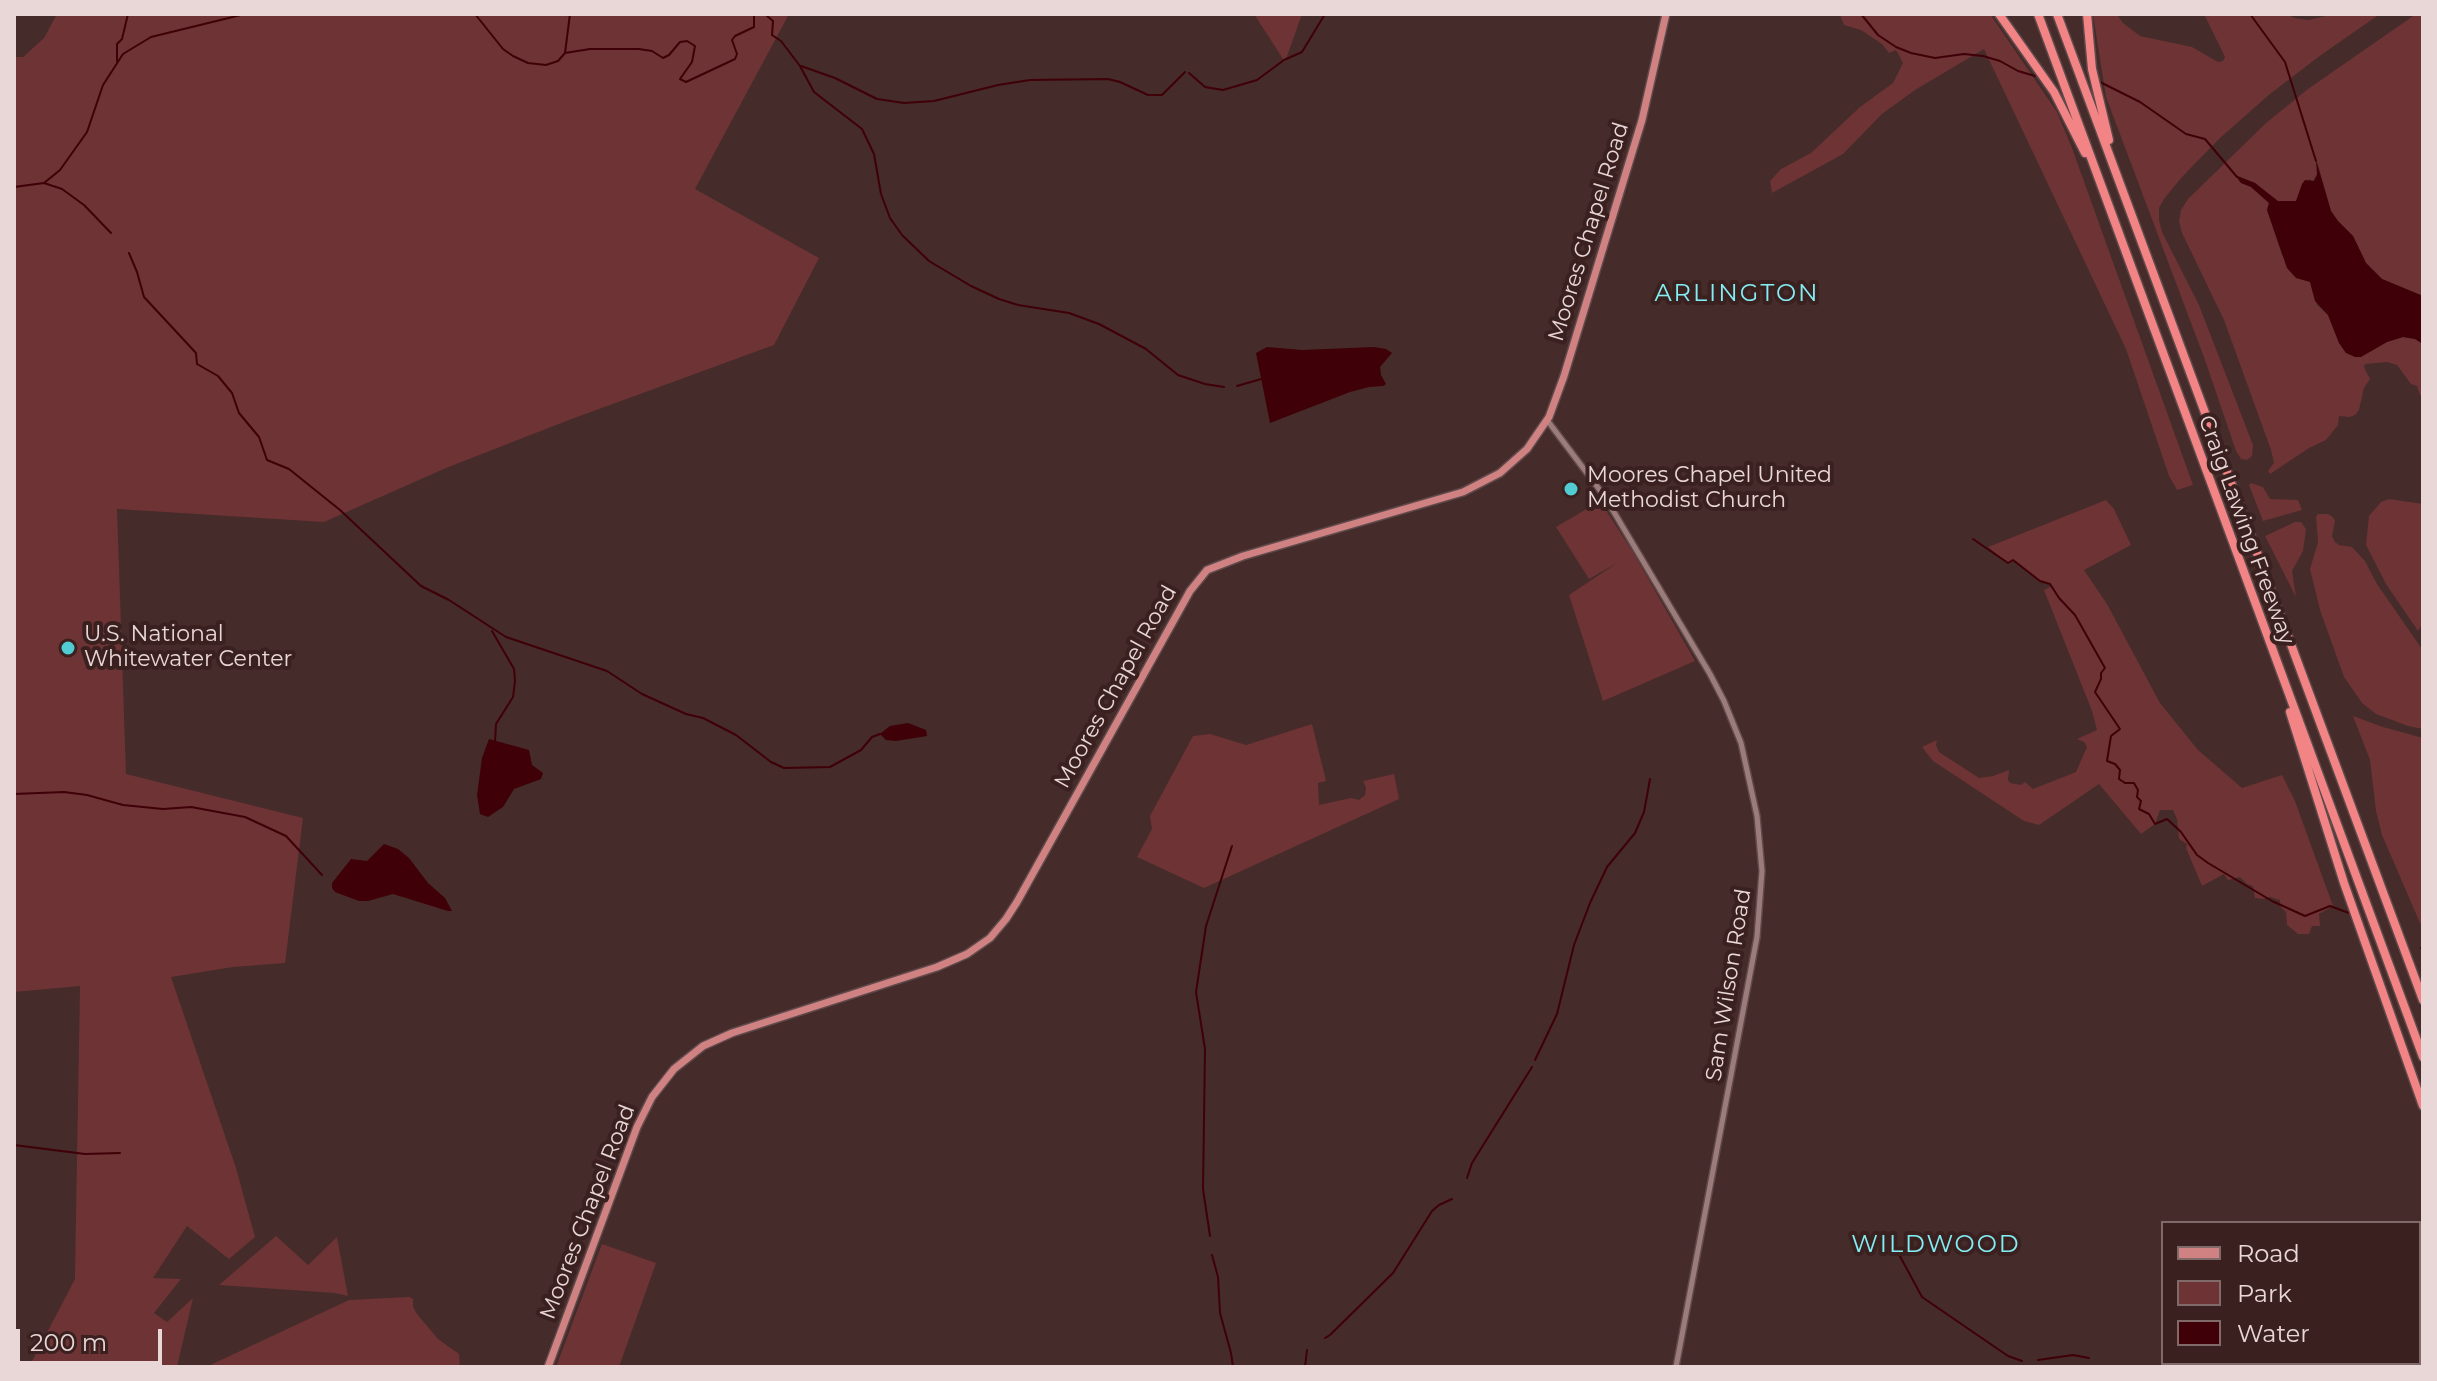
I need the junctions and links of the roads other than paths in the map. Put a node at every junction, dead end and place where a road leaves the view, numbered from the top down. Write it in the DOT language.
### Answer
graph roads {
  1 [pos="1666,14"];
  2 [pos="1999,14"];
  3 [pos="2038,14"];
  4 [pos="2057,14"];
  5 [pos="2087,14"];
  6 [pos="2121,183"];
  7 [pos="2105,198"];
  8 [pos="1547,420"];
  9 [pos="2270,647"];
  10 [pos="2423,998"];
  11 [pos="2423,1057"];
  12 [pos="2423,1106"];
  13 [pos="548,1367"];
  14 [pos="1676,1367"];
  1 -- 8 [label="main road, Moores Chapel Road"];
  2 -- 7 [label="highway"];
  3 -- 7 [label="highway, Craig Lawing Freeway"];
  4 -- 6 [label="highway, Craig Lawing Freeway"];
  5 -- 6 [label="highway"];
  6 -- 10 [label="highway, Craig Lawing Freeway"];
  7 -- 9 [label="highway, Craig Lawing Freeway"];
  8 -- 13 [label="main road, Moores Chapel Road"];
  8 -- 14 [label="street, Sam Wilson Road"];
  9 -- 11 [label="highway, Craig Lawing Freeway"];
  9 -- 12 [label="highway"];
}
